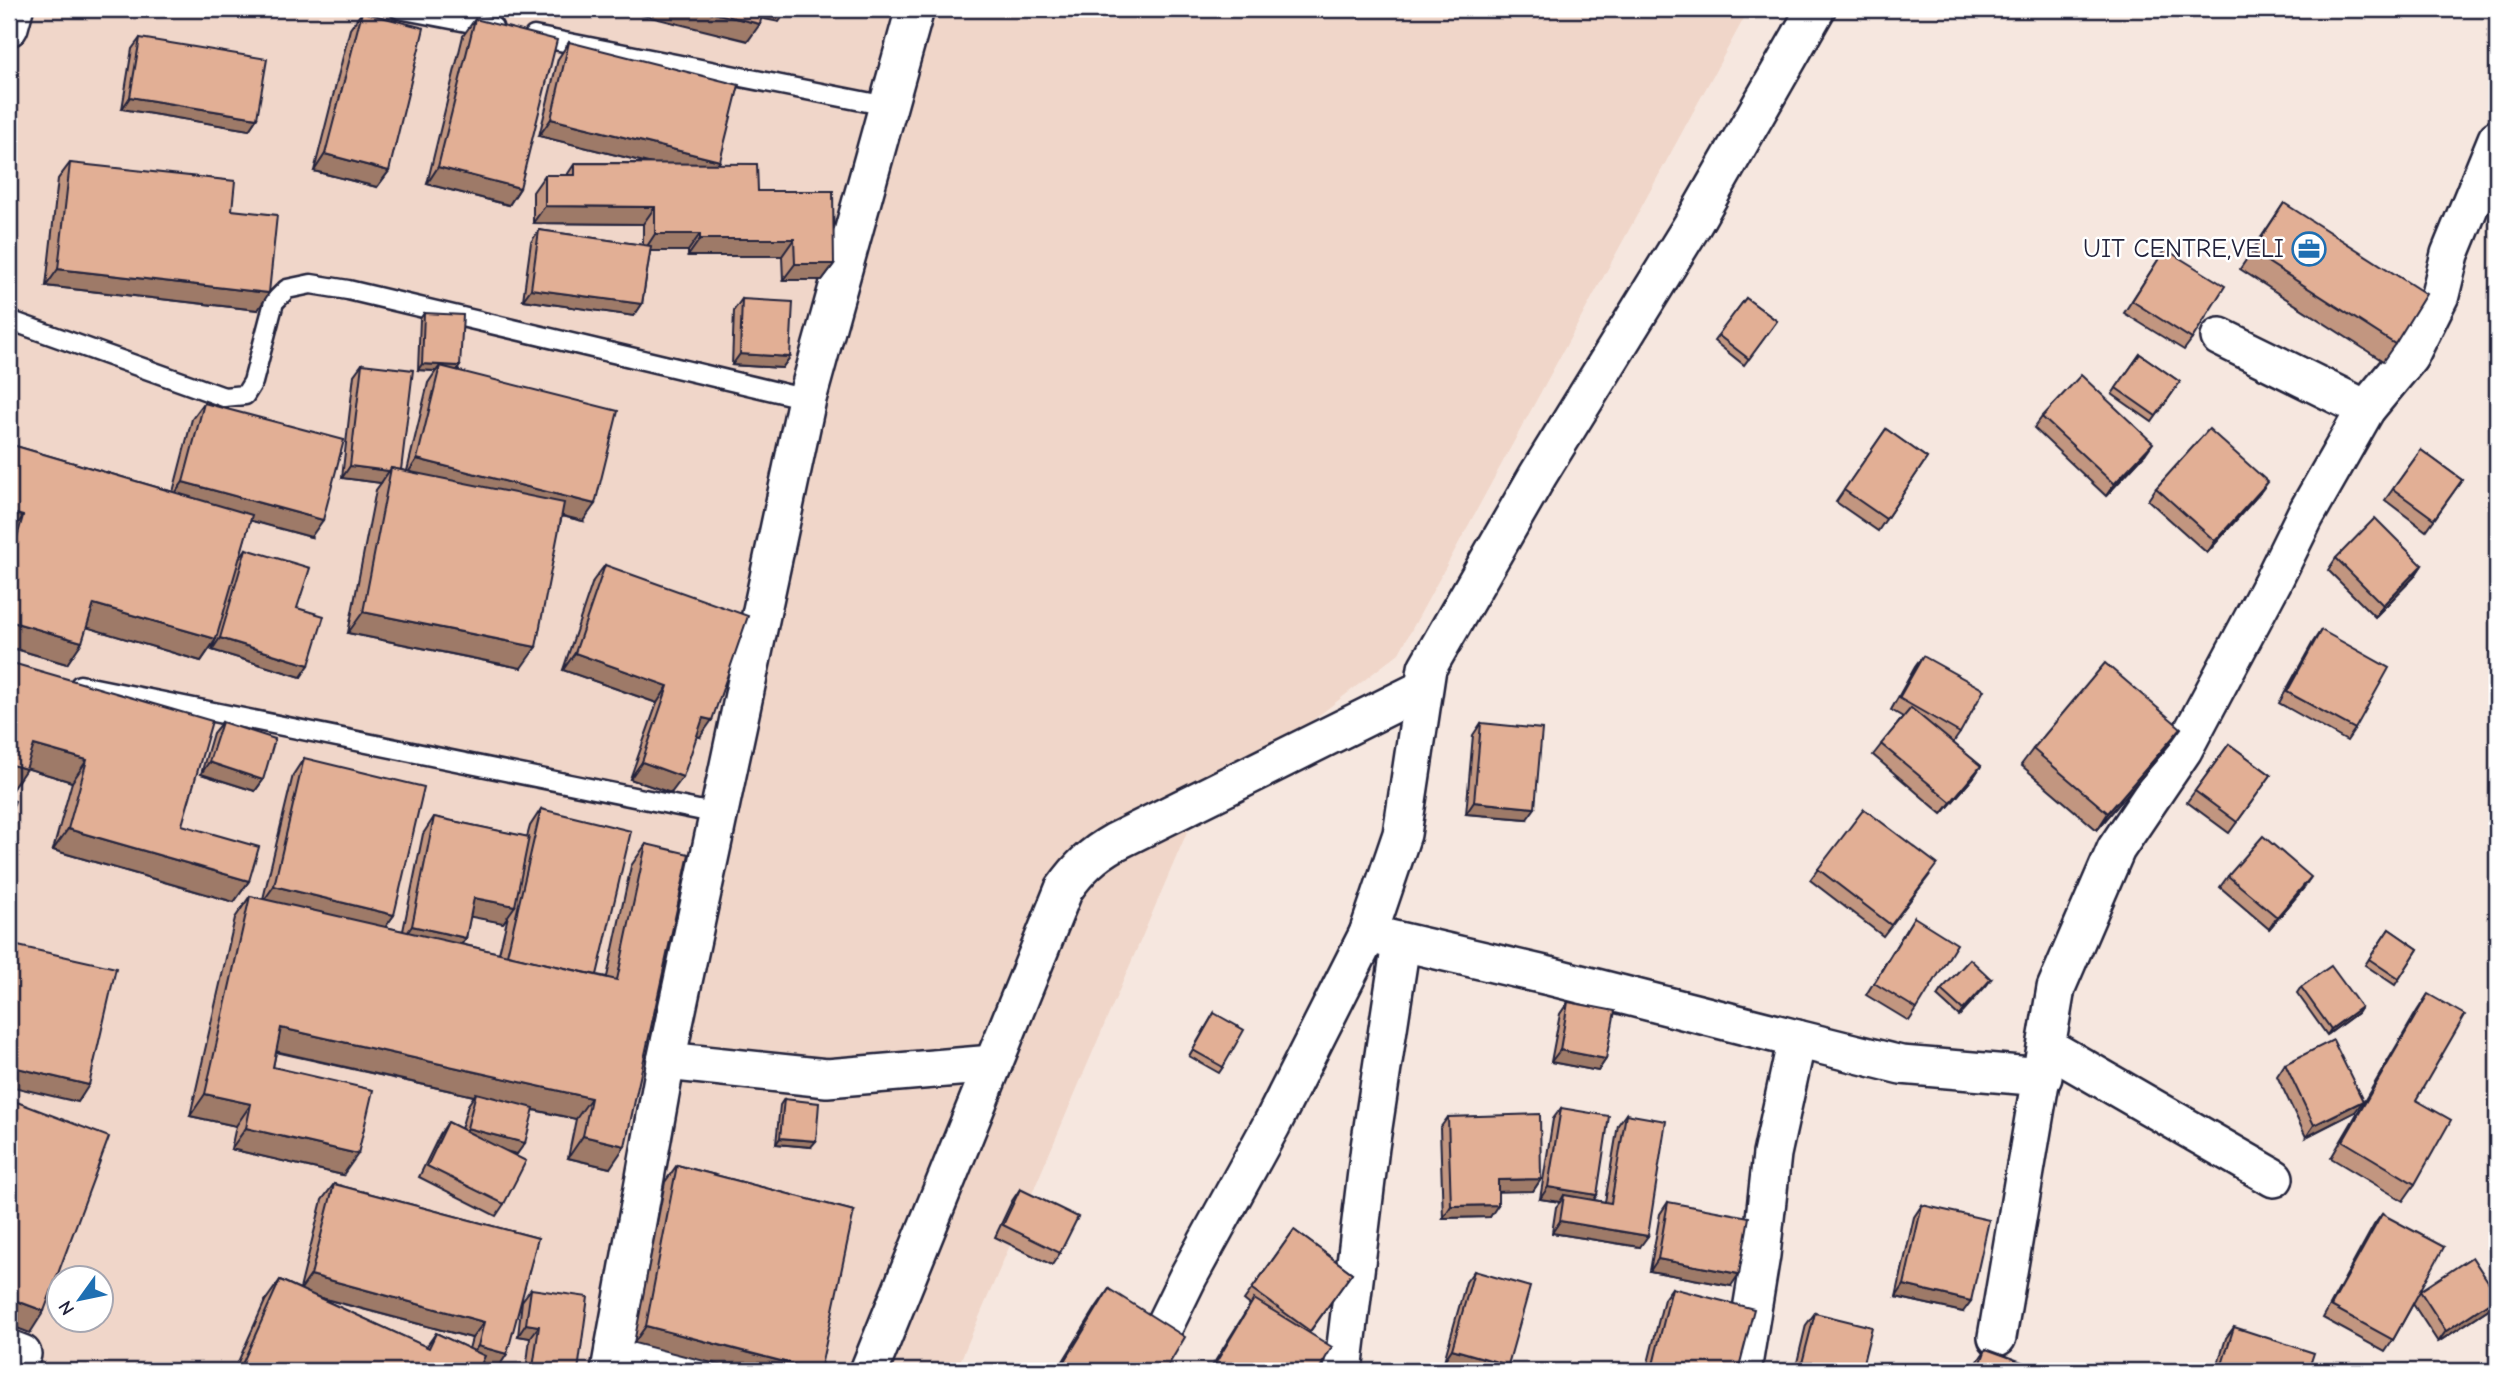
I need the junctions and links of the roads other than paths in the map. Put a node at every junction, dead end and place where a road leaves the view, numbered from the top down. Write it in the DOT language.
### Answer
graph roads {
  1 [pos="14,9"];
  2 [pos="399,9"];
  3 [pos="915,9"];
  4 [pos="1816,9"];
  5 [pos="9,27"];
  6 [pos="887,106"];
  7 [pos="2497,139"];
  8 [pos="9,320"];
  9 [pos="2220,337"];
  10 [pos="807,398"];
  11 [pos="2366,409"];
  12 [pos="63,681"];
  13 [pos="1423,689"];
  14 [pos="718,814"];
  15 [pos="1385,938"];
  16 [pos="1797,1039"];
  17 [pos="666,1061"];
  18 [pos="2045,1062"];
  19 [pos="993,1064"];
  20 [pos="2274,1178"];
  21 [pos="1997,1337"];
  22 [pos="612,1359"];
  23 [pos="696,1371"];
  24 [pos="869,1371"];
  25 [pos="1142,1371"];
  26 [pos="1343,1371"];
  27 [pos="1742,1371"];
  1 -- 5 [label="street"];
  2 -- 6 [label="lane"];
  3 -- 6 [label="street"];
  4 -- 13 [label="street"];
  6 -- 10 [label="street"];
  7 -- 11 [label="street"];
  8 -- 10 [label="lane"];
  9 -- 11 [label="street"];
  10 -- 14 [label="street"];
  11 -- 18 [label="street"];
  12 -- 14 [label="lane"];
  13 -- 15 [label="street"];
  13 -- 19 [label="street"];
  14 -- 17 [label="street"];
  15 -- 16 [label="street"];
  15 -- 25 [label="street"];
  15 -- 26 [label="street"];
  16 -- 18 [label="street"];
  16 -- 27 [label="street"];
  17 -- 19 [label="street"];
  17 -- 22 [label="street"];
  18 -- 20 [label="street"];
  18 -- 21 [label="street"];
  19 -- 24 [label="street"];
  22 -- 23 [label="street"];
}
